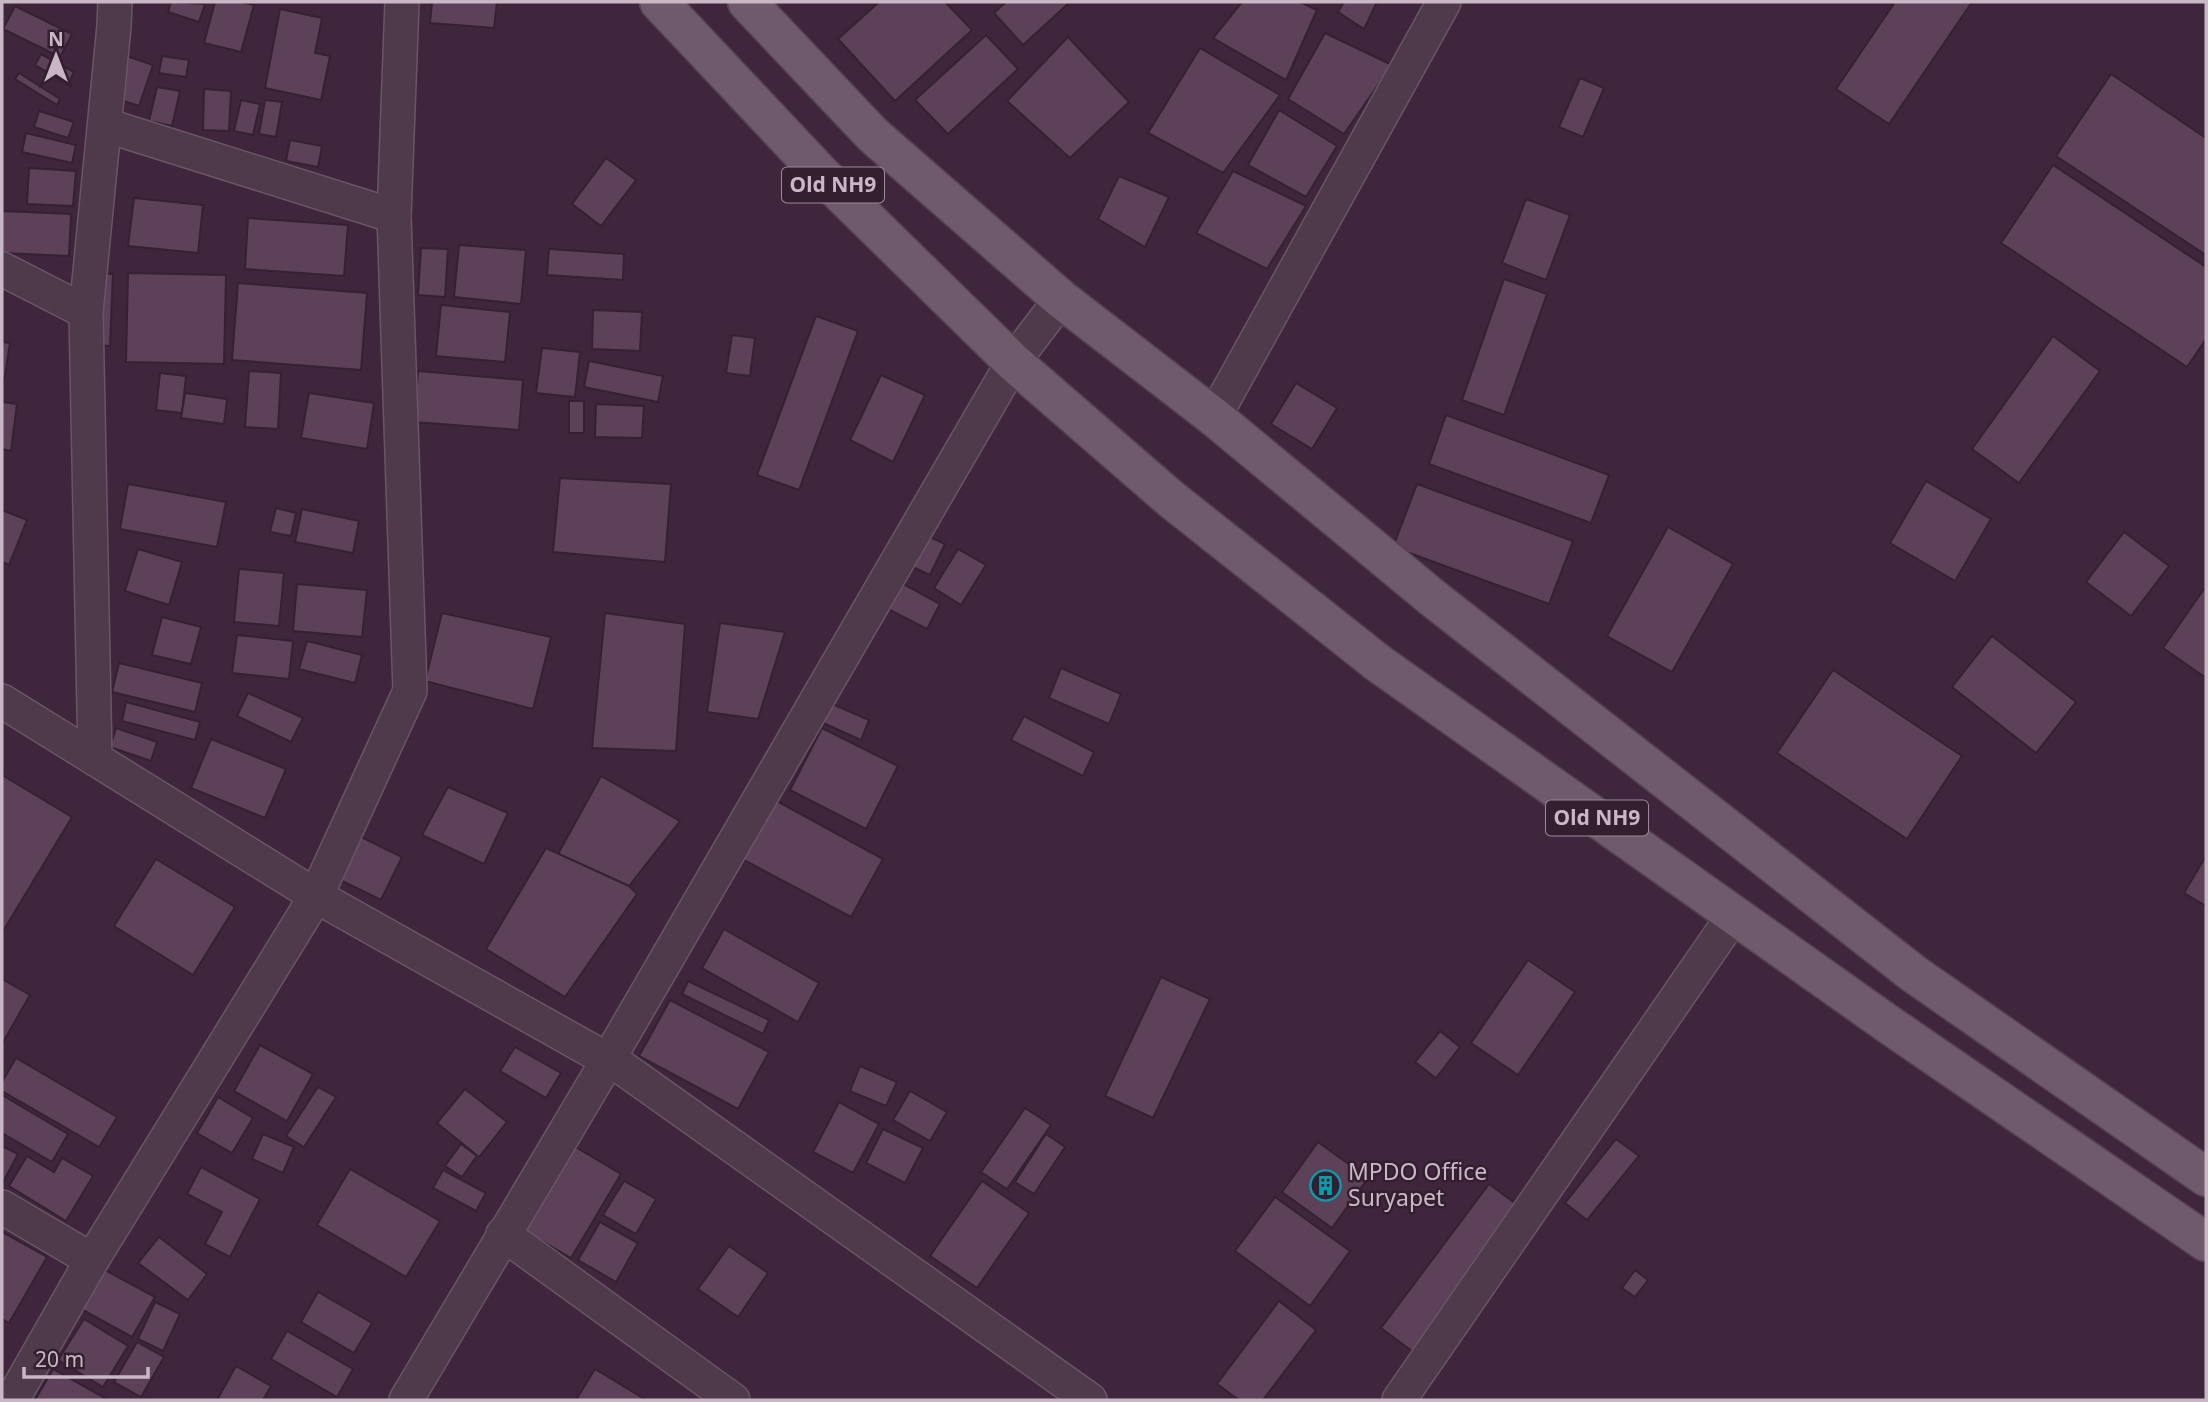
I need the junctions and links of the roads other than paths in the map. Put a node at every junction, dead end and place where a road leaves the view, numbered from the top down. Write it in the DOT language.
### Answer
graph roads {
  1 [pos="115,2"];
  2 [pos="402,2"];
  3 [pos="659,2"];
  4 [pos="747,2"];
  5 [pos="1444,2"];
  6 [pos="105,125"];
  7 [pos="394,216"];
  8 [pos="2,270"];
  9 [pos="1061,299"];
  10 [pos="86,312"];
  11 [pos="1013,362"];
  12 [pos="1214,417"];
  13 [pos="2,701"];
  14 [pos="95,759"];
  15 [pos="317,896"];
  16 [pos="1734,915"];
  17 [pos="608,1060"];
  18 [pos="2206,1177"];
  19 [pos="2,1207"];
  20 [pos="503,1234"];
  21 [pos="2206,1242"];
  22 [pos="92,1260"];
  23 [pos="413,1397"];
  24 [pos="12,1400"];
  25 [pos="733,1400"];
  26 [pos="1090,1400"];
  27 [pos="1399,1400"];
  1 -- 6 [label="street"];
  2 -- 7 [label="street"];
  3 -- 11 [label="main road, Old NH9"];
  4 -- 9 [label="main road, Old NH9"];
  5 -- 12 [label="street"];
  6 -- 7 [label="street"];
  6 -- 10 [label="street"];
  7 -- 15 [label="street"];
  8 -- 10 [label="street"];
  9 -- 11 [label="street"];
  9 -- 12 [label="main road, Old NH9"];
  10 -- 14 [label="street"];
  11 -- 16 [label="main road, Old NH9"];
  11 -- 17 [label="street"];
  12 -- 18 [label="main road, Old NH9"];
  13 -- 14 [label="street"];
  14 -- 15 [label="street"];
  15 -- 17 [label="street"];
  15 -- 22 [label="street"];
  16 -- 21 [label="main road, Old NH9"];
  16 -- 27 [label="street"];
  17 -- 20 [label="street"];
  17 -- 26 [label="street"];
  19 -- 22 [label="street"];
  20 -- 23 [label="street"];
  20 -- 25 [label="street"];
  22 -- 24 [label="street"];
}
